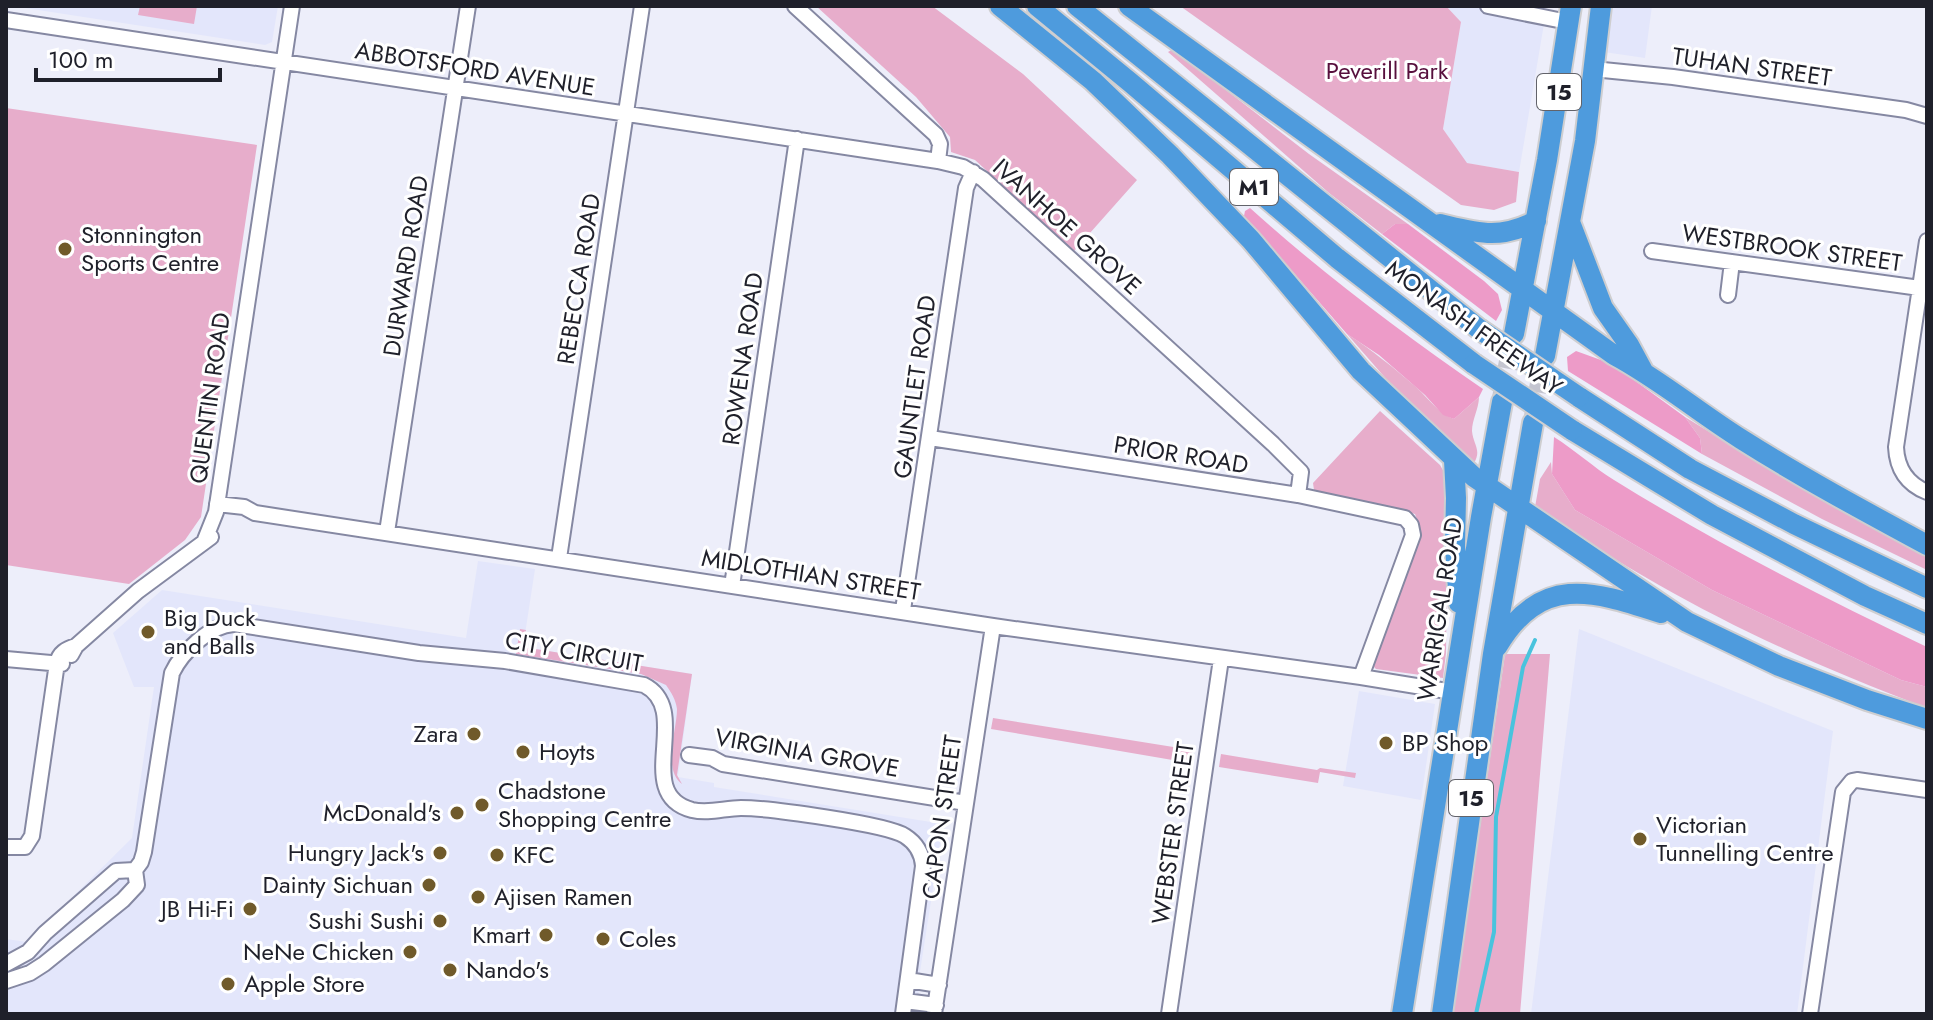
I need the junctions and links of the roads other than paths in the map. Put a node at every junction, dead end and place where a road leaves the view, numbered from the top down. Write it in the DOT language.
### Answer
graph roads {
  1 [pos="292,6"];
  2 [pos="468,6"];
  3 [pos="642,6"];
  4 [pos="795,6"];
  5 [pos="1000,6"];
  6 [pos="1037,6"];
  7 [pos="1077,6"];
  8 [pos="1129,6"];
  9 [pos="1488,6"];
  10 [pos="1601,6"];
  11 [pos="1569,14"];
  12 [pos="6,20"];
  13 [pos="282,62"];
  14 [pos="1593,69"];
  15 [pos="455,88"];
  16 [pos="1927,109"];
  17 [pos="1906,110"];
  18 [pos="627,114"];
  19 [pos="1927,116"];
  20 [pos="797,139"];
  21 [pos="938,161"];
  22 [pos="973,172"];
  23 [pos="1536,221"];
  24 [pos="1429,222"];
  25 [pos="1568,232"];
  26 [pos="1927,241"];
  27 [pos="1531,247"];
  28 [pos="1652,251"];
  29 [pos="1732,262"];
  30 [pos="1523,288"];
  31 [pos="1924,289"];
  32 [pos="1728,295"];
  33 [pos="1554,310"];
  34 [pos="1514,334"];
  35 [pos="1545,356"];
  36 [pos="1643,371"];
  37 [pos="1502,402"];
  38 [pos="1533,423"];
  39 [pos="930,438"];
  40 [pos="1454,460"];
  41 [pos="1486,485"];
  42 [pos="1927,492"];
  43 [pos="1298,495"];
  44 [pos="217,508"];
  45 [pos="1518,508"];
  46 [pos="387,532"];
  47 [pos="1927,545"];
  48 [pos="559,558"];
  49 [pos="732,586"];
  50 [pos="1927,588"];
  51 [pos="903,610"];
  52 [pos="1687,622"];
  53 [pos="1927,624"];
  54 [pos="993,626"];
  55 [pos="1462,634"];
  56 [pos="1493,654"];
  57 [pos="6,659"];
  58 [pos="1221,659"];
  59 [pos="59,666"];
  60 [pos="1361,677"];
  61 [pos="1453,692"];
  62 [pos="1927,719"];
  63 [pos="689,755"];
  64 [pos="1927,790"];
  65 [pos="966,803"];
  66 [pos="6,847"];
  67 [pos="135,870"];
  68 [pos="6,964"];
  69 [pos="908,980"];
  70 [pos="6,981"];
  71 [pos="939,985"];
  72 [pos="904,1008"];
  73 [pos="935,1009"];
  74 [pos="1169,1014"];
  75 [pos="1402,1014"];
  76 [pos="1442,1014"];
  77 [pos="1810,1014"];
  1 -- 13 [label="street, QUENTIN ROAD"];
  2 -- 15 [label="street, DURWARD ROAD"];
  3 -- 18 [label="street, REBECCA ROAD"];
  4 -- 21 [label="street"];
  5 -- 40 [label="highway"];
  6 -- 53 [label="highway, MONASH FREEWAY / M1, bridge"];
  7 -- 50 [label="highway, MONASH FREEWAY / M1, bridge"];
  8 -- 24 [label="highway"];
  9 -- 11 [label="street"];
  10 -- 14 [label="highway, 15"];
  11 -- 23 [label="highway, 15"];
  12 -- 13 [label="street, ABBOTSFORD AVENUE"];
  13 -- 15 [label="street, ABBOTSFORD AVENUE"];
  13 -- 44 [label="street, QUENTIN ROAD"];
  14 -- 17 [label="street, TUHAN STREET"];
  14 -- 25 [label="highway, 15"];
  15 -- 18 [label="street, ABBOTSFORD AVENUE"];
  15 -- 46 [label="street, DURWARD ROAD"];
  16 -- 17 [label="street, TUHAN STREET"];
  17 -- 19 [label="street, TUHAN STREET"];
  18 -- 20 [label="street, ABBOTSFORD AVENUE"];
  18 -- 48 [label="street, REBECCA ROAD"];
  20 -- 21 [label="street, ABBOTSFORD AVENUE"];
  20 -- 49 [label="street, ROWENA ROAD"];
  21 -- 22 [label="street, IVANHOE GROVE"];
  22 -- 39 [label="street, GAUNTLET ROAD"];
  22 -- 43 [label="street, IVANHOE GROVE"];
  23 -- 24 [label="highway"];
  23 -- 27 [label="highway, 15"];
  24 -- 30 [label="highway"];
  25 -- 27 [label="highway"];
  25 -- 33 [label="highway, 15"];
  25 -- 36 [label="highway"];
  26 -- 31 [label="street"];
  27 -- 30 [label="highway, 15"];
  28 -- 29 [label="street, WESTBROOK STREET"];
  29 -- 31 [label="street, WESTBROOK STREET"];
  29 -- 32 [label="street"];
  30 -- 33 [label="highway"];
  30 -- 34 [label="highway, 15"];
  31 -- 42 [label="street"];
  33 -- 35 [label="highway, 15"];
  33 -- 36 [label="highway"];
  36 -- 47 [label="highway"];
  37 -- 41 [label="highway, WARRIGAL ROAD / 15"];
  38 -- 45 [label="highway, 15"];
  39 -- 43 [label="street, PRIOR ROAD"];
  39 -- 51 [label="street, GAUNTLET ROAD"];
  40 -- 41 [label="highway"];
  40 -- 55 [label="highway"];
  41 -- 45 [label="highway"];
  41 -- 55 [label="highway, WARRIGAL ROAD / 15"];
  43 -- 60 [label="street, PRIOR ROAD"];
  44 -- 46 [label="street, MIDLOTHIAN STREET"];
  44 -- 59 [label="street, QUENTIN ROAD"];
  45 -- 52 [label="highway"];
  45 -- 56 [label="highway, 15"];
  46 -- 48 [label="street, MIDLOTHIAN STREET"];
  48 -- 49 [label="street, MIDLOTHIAN STREET"];
  49 -- 51 [label="street, MIDLOTHIAN STREET"];
  51 -- 54 [label="street, MIDLOTHIAN STREET"];
  52 -- 56 [label="highway"];
  52 -- 62 [label="highway"];
  54 -- 58 [label="street, MIDLOTHIAN STREET"];
  54 -- 65 [label="street, CAPON STREET"];
  55 -- 61 [label="highway, WARRIGAL ROAD / 15"];
  56 -- 76 [label="highway, 15"];
  57 -- 59 [label="street"];
  58 -- 60 [label="street, MIDLOTHIAN STREET"];
  58 -- 74 [label="street, WEBSTER STREET"];
  59 -- 66 [label="street"];
  60 -- 61 [label="street, MIDLOTHIAN STREET"];
  61 -- 75 [label="highway, WARRIGAL ROAD / 15"];
  63 -- 65 [label="street, VIRGINIA GROVE"];
  64 -- 77 [label="street"];
  65 -- 71 [label="street, CAPON STREET"];
  67 -- 68 [label="street"];
  67 -- 69 [label="street, CITY CIRCUIT"];
  67 -- 70 [label="street, CITY CIRCUIT"];
  69 -- 71 [label="street"];
  69 -- 72 [label="street, CITY CIRCUIT"];
  71 -- 73 [label="street, CAPON STREET"];
  72 -- 73 [label="street"];
}
